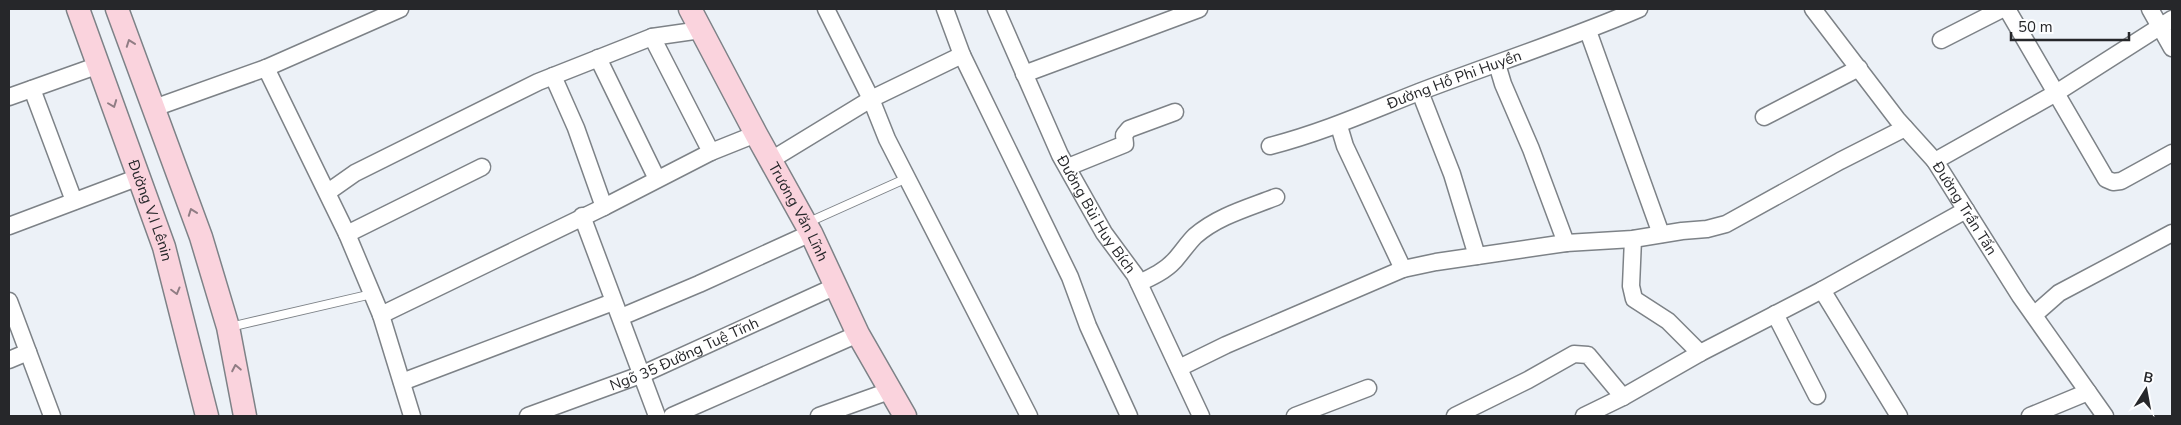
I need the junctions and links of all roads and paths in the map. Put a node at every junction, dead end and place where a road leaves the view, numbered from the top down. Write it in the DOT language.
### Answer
graph roads {
  1 [pos="78,9"];
  2 [pos="117,9"];
  3 [pos="400,9"];
  4 [pos="690,9"];
  5 [pos="826,9"];
  6 [pos="945,9"];
  7 [pos="996,9"];
  8 [pos="1199,9"];
  9 [pos="1639,9"];
  10 [pos="1813,9"];
  11 [pos="2002,9"];
  12 [pos="2006,9"];
  13 [pos="2150,9"];
  14 [pos="2166,22"];
  15 [pos="701,30"];
  16 [pos="1588,31"];
  17 [pos="652,37"];
  18 [pos="1941,40"];
  19 [pos="2172,48"];
  20 [pos="962,55"];
  21 [pos="598,58"];
  22 [pos="1497,64"];
  23 [pos="99,65"];
  24 [pos="266,68"];
  25 [pos="1859,68"];
  26 [pos="1024,74"];
  27 [pos="553,76"];
  28 [pos="32,89"];
  29 [pos="1420,92"];
  30 [pos="2056,93"];
  31 [pos="9,98"];
  32 [pos="871,99"];
  33 [pos="154,108"];
  34 [pos="1175,112"];
  35 [pos="1764,117"];
  36 [pos="1339,126"];
  37 [pos="1905,128"];
  38 [pos="756,134"];
  39 [pos="1270,146"];
  40 [pos="711,152"];
  41 [pos="2172,153"];
  42 [pos="771,160"];
  43 [pos="1936,161"];
  44 [pos="482,167"];
  45 [pos="1068,167"];
  46 [pos="139,177"];
  47 [pos="907,178"];
  48 [pos="657,179"];
  49 [pos="328,192"];
  50 [pos="1276,197"];
  51 [pos="74,201"];
  52 [pos="604,207"];
  53 [pos="1966,210"];
  54 [pos="582,216"];
  55 [pos="9,226"];
  56 [pos="809,228"];
  57 [pos="2172,233"];
  58 [pos="348,234"];
  59 [pos="1661,234"];
  60 [pos="1633,239"];
  61 [pos="1566,243"];
  62 [pos="1477,256"];
  63 [pos="1403,269"];
  64 [pos="1139,283"];
  65 [pos="836,286"];
  66 [pos="1822,290"];
  67 [pos="372,294"];
  68 [pos="9,301"];
  69 [pos="617,309"];
  70 [pos="1775,314"];
  71 [pos="381,315"];
  72 [pos="2034,315"];
  73 [pos="228,328"];
  74 [pos="858,334"];
  75 [pos="28,352"];
  76 [pos="1700,352"];
  77 [pos="9,360"];
  78 [pos="1179,368"];
  79 [pos="642,374"];
  80 [pos="402,382"];
  81 [pos="1368,388"];
  82 [pos="892,390"];
  83 [pos="2088,392"];
  84 [pos="1817,396"];
  85 [pos="1623,397"];
  86 [pos="52,416"];
  87 [pos="207,416"];
  88 [pos="246,416"];
  89 [pos="412,416"];
  90 [pos="528,416"];
  91 [pos="657,416"];
  92 [pos="672,416"];
  93 [pos="819,416"];
  94 [pos="905,416"];
  95 [pos="1029,416"];
  96 [pos="1128,416"];
  97 [pos="1200,416"];
  98 [pos="1295,416"];
  99 [pos="1455,416"];
  100 [pos="1584,416"];
  101 [pos="1899,416"];
  102 [pos="2030,416"];
  103 [pos="2105,416"];
  1 -- 23 [label="main road, Đường V.I Lênin"];
  33 -- 2 [label="main road, one-way"];
  3 -- 24 [label="street"];
  4 -- 15 [label="main road, Trương Văn Lĩnh"];
  5 -- 32 [label="street"];
  6 -- 20 [label="street"];
  7 -- 26 [label="street, Đường Bùi Huy Bích"];
  8 -- 26 [label="street"];
  9 -- 16 [label="street, Đường Hồ Phi Huyền"];
  10 -- 25 [label="street, Đường Trần Tấn"];
  11 -- 18 [label="street"];
  12 -- 30 [label="street"];
  13 -- 14 [label="street"];
  14 -- 19 [label="street"];
  14 -- 30 [label="street"];
  15 -- 17 [label="street"];
  15 -- 38 [label="main road, Trương Văn Lĩnh"];
  16 -- 22 [label="street, Đường Hồ Phi Huyền"];
  16 -- 59 [label="street"];
  17 -- 21 [label="street"];
  17 -- 40 [label="street"];
  20 -- 32 [label="street"];
  20 -- 96 [label="street"];
  21 -- 27 [label="street"];
  21 -- 48 [label="street"];
  22 -- 29 [label="street, Đường Hồ Phi Huyền"];
  22 -- 61 [label="street"];
  23 -- 28 [label="street"];
  23 -- 46 [label="main road, Đường V.I Lênin, one-way"];
  24 -- 33 [label="street"];
  24 -- 49 [label="street"];
  25 -- 35 [label="street"];
  25 -- 37 [label="street, Đường Trần Tấn"];
  26 -- 45 [label="street, Đường Bùi Huy Bích"];
  27 -- 49 [label="street"];
  27 -- 52 [label="street"];
  28 -- 31 [label="street"];
  28 -- 51 [label="street"];
  29 -- 36 [label="street, Đường Hồ Phi Huyền"];
  29 -- 62 [label="street"];
  30 -- 41 [label="street"];
  30 -- 43 [label="street"];
  32 -- 42 [label="street"];
  32 -- 47 [label="street"];
  73 -- 33 [label="main road, one-way"];
  34 -- 45 [label="street"];
  36 -- 39 [label="street, Đường Hồ Phi Huyền"];
  36 -- 63 [label="street"];
  37 -- 43 [label="street, Đường Trần Tấn"];
  37 -- 59 [label="street"];
  38 -- 40 [label="street"];
  38 -- 42 [label="main road, Trương Văn Lĩnh"];
  40 -- 48 [label="street"];
  42 -- 56 [label="main road, Trương Văn Lĩnh"];
  43 -- 53 [label="street, Đường Trần Tấn"];
  44 -- 58 [label="street"];
  45 -- 64 [label="street, Đường Bùi Huy Bích"];
  46 -- 51 [label="street"];
  46 -- 87 [label="main road, Đường V.I Lênin, one-way"];
  47 -- 56 [label="lane"];
  47 -- 95 [label="street"];
  48 -- 52 [label="street"];
  49 -- 58 [label="street"];
  50 -- 64 [label="street"];
  51 -- 55 [label="street"];
  52 -- 54 [label="street"];
  53 -- 66 [label="street"];
  53 -- 72 [label="street, Đường Trần Tấn"];
  54 -- 69 [label="street"];
  54 -- 71 [label="street"];
  56 -- 65 [label="main road, Trương Văn Lĩnh"];
  56 -- 69 [label="street"];
  57 -- 72 [label="street"];
  58 -- 67 [label="street"];
  59 -- 60 [label="street"];
  60 -- 61 [label="street"];
  60 -- 76 [label="street"];
  61 -- 62 [label="street"];
  62 -- 63 [label="street"];
  63 -- 78 [label="street"];
  64 -- 78 [label="street, Đường Bùi Huy Bích"];
  65 -- 74 [label="main road, Trương Văn Lĩnh"];
  65 -- 79 [label="street, Ngõ 35 Đường Tuệ Tĩnh"];
  66 -- 70 [label="street"];
  66 -- 101 [label="street"];
  67 -- 71 [label="street"];
  67 -- 73 [label="lane"];
  68 -- 75 [label="street"];
  69 -- 79 [label="street"];
  69 -- 80 [label="street"];
  70 -- 76 [label="street"];
  70 -- 84 [label="street"];
  71 -- 80 [label="street"];
  72 -- 83 [label="street, Đường Trần Tấn"];
  88 -- 73 [label="main road, one-way"];
  74 -- 82 [label="main road, Trương Văn Lĩnh"];
  74 -- 92 [label="street"];
  75 -- 77 [label="street"];
  75 -- 86 [label="street"];
  76 -- 85 [label="street"];
  78 -- 97 [label="street, Đường Bùi Huy Bích"];
  79 -- 90 [label="street, Ngõ 35 Đường Tuệ Tĩnh"];
  79 -- 91 [label="street"];
  80 -- 89 [label="street"];
  81 -- 98 [label="street"];
  82 -- 93 [label="street"];
  82 -- 94 [label="main road, Trương Văn Lĩnh"];
  83 -- 102 [label="street"];
  83 -- 103 [label="street, Đường Trần Tấn"];
  85 -- 99 [label="street"];
  85 -- 100 [label="street"];
}
